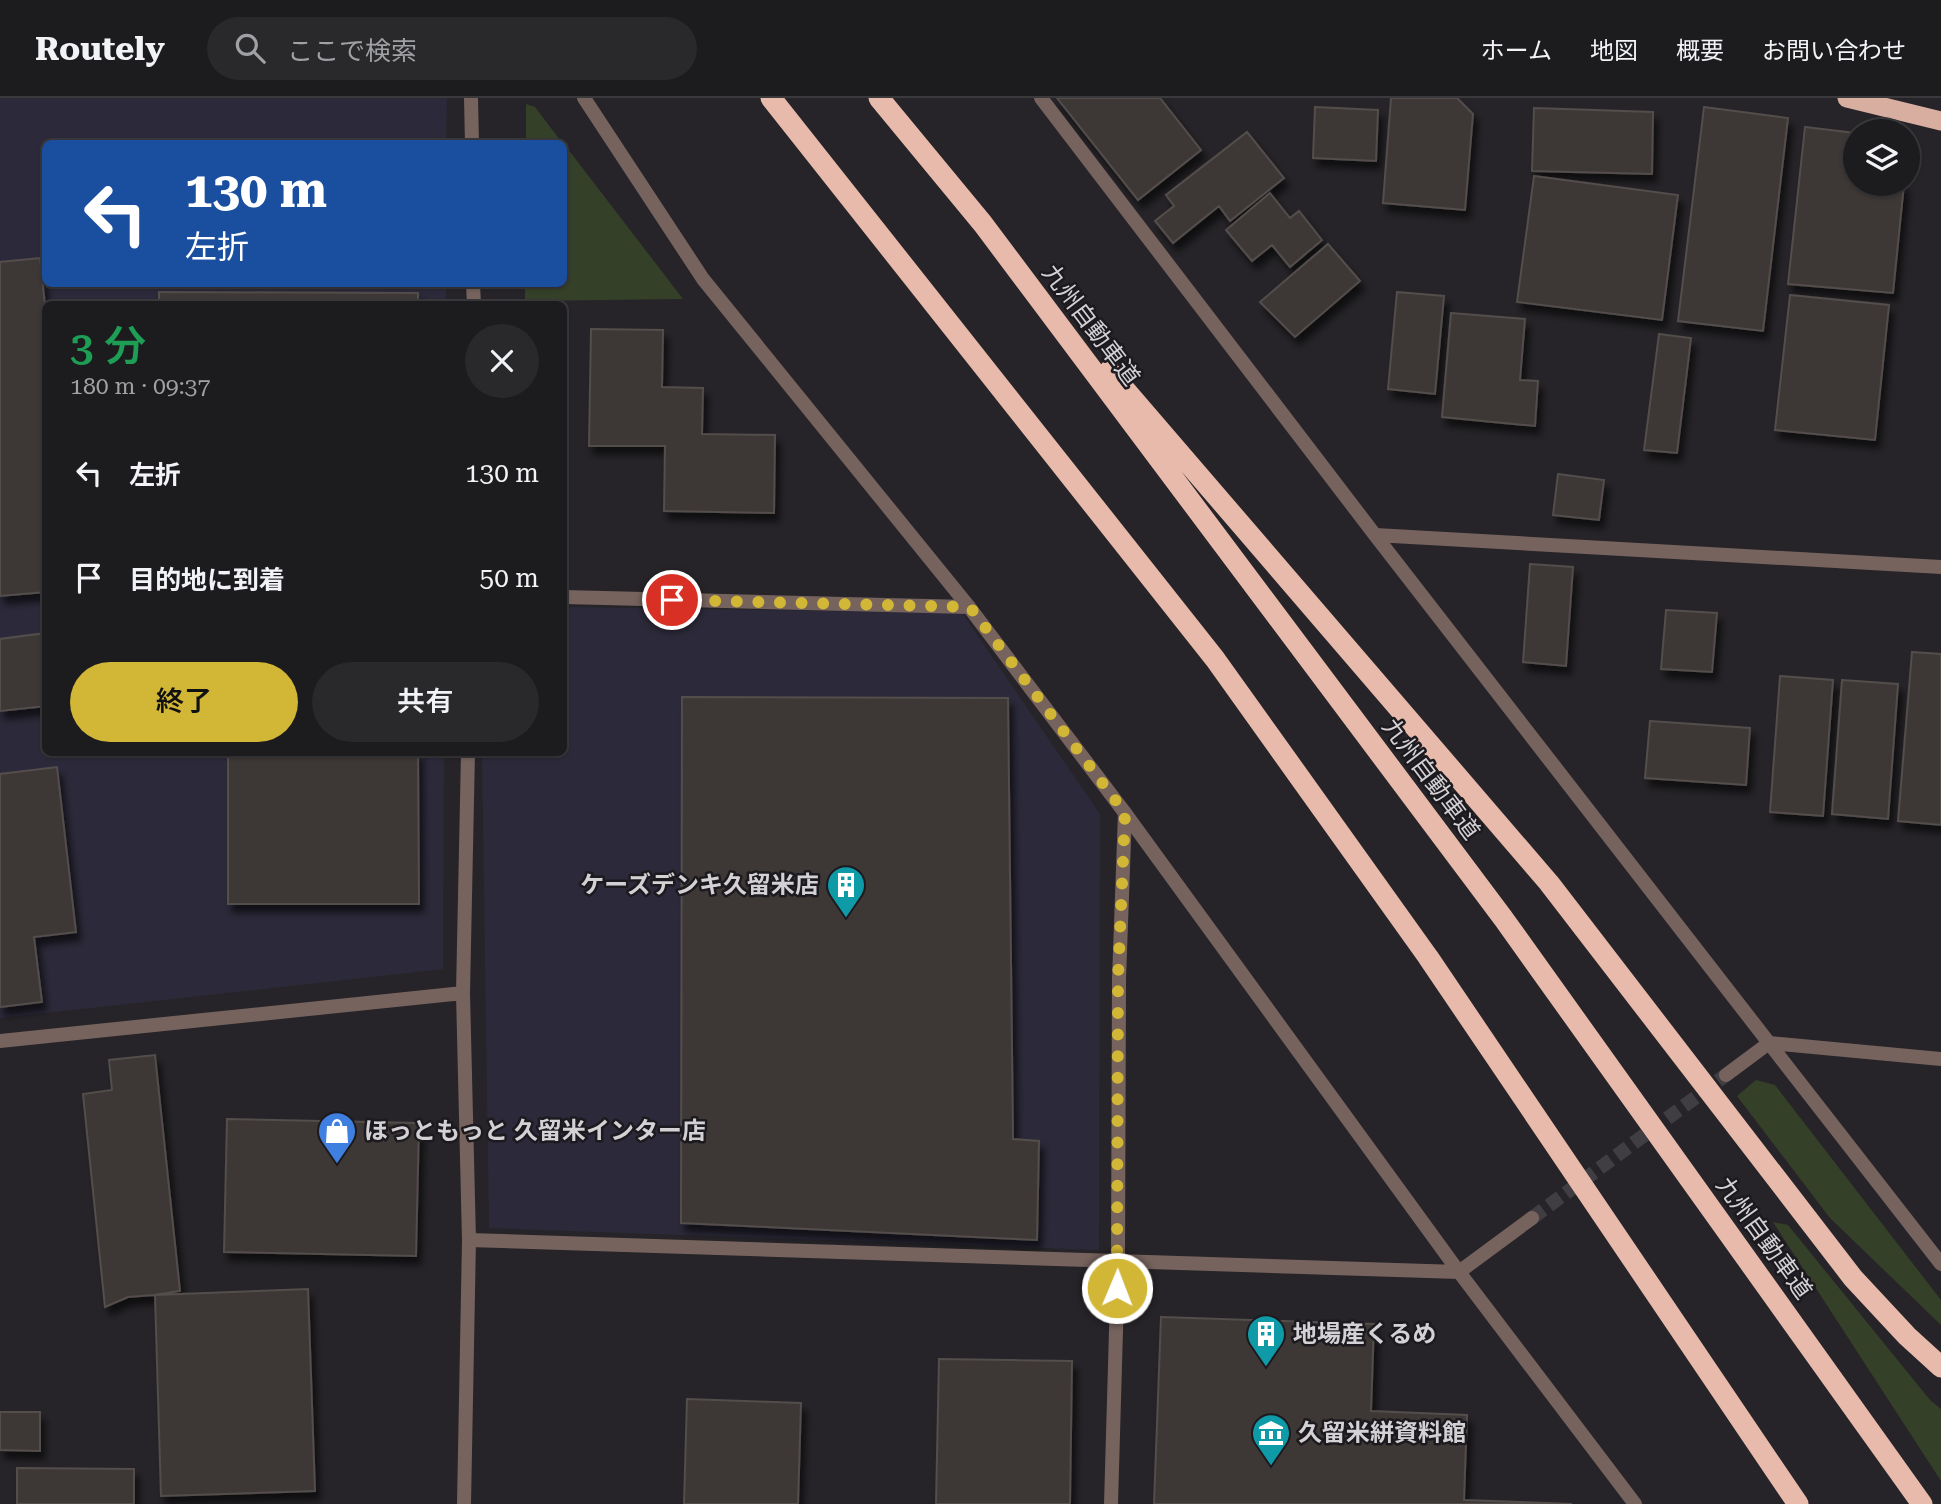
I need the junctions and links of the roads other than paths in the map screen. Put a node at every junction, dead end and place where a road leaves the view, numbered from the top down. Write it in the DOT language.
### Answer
graph roads {
  1 [pos="471,98"];
  2 [pos="584,98"];
  3 [pos="771,98"];
  4 [pos="879,98"];
  5 [pos="1041,98"];
  6 [pos="1847,98"];
  7 [pos="1941,121"];
  8 [pos="472,140"];
  9 [pos="983,223"];
  10 [pos="1375,535"];
  11 [pos="1941,567"];
  12 [pos="567,597"];
  13 [pos="970,607"];
  14 [pos="468,756"];
  15 [pos="1125,813"];
  16 [pos="463,993"];
  17 [pos="0,1041"];
  18 [pos="1769,1043"];
  19 [pos="1941,1059"];
  20 [pos="1726,1075"];
  21 [pos="1532,1219"];
  22 [pos="469,1240"];
  23 [pos="1118,1261"];
  24 [pos="1941,1264"];
  25 [pos="1459,1272"];
  26 [pos="1941,1367"];
  27 [pos="464,1504"];
  28 [pos="1111,1504"];
  29 [pos="1635,1504"];
  30 [pos="1798,1504"];
  31 [pos="1922,1504"];
  1 -- 8 [label="street"];
  2 -- 13 [label="street"];
  3 -- 30 [label="highway"];
  4 -- 9 [label="highway, 九州自動車道"];
  5 -- 10 [label="street"];
  6 -- 7 [label="highway"];
  9 -- 26 [label="highway"];
  9 -- 31 [label="highway, 九州自動車道"];
  10 -- 11 [label="street"];
  10 -- 18 [label="street"];
  12 -- 13 [label="street"];
  13 -- 15 [label="street"];
  14 -- 16 [label="street"];
  15 -- 23 [label="street"];
  15 -- 25 [label="street"];
  16 -- 17 [label="street"];
  16 -- 22 [label="street"];
  18 -- 19 [label="street"];
  18 -- 20 [label="street"];
  18 -- 24 [label="street"];
  21 -- 25 [label="street"];
  22 -- 23 [label="street"];
  22 -- 27 [label="street"];
  23 -- 25 [label="street"];
  23 -- 28 [label="street"];
  25 -- 29 [label="street"];
}
